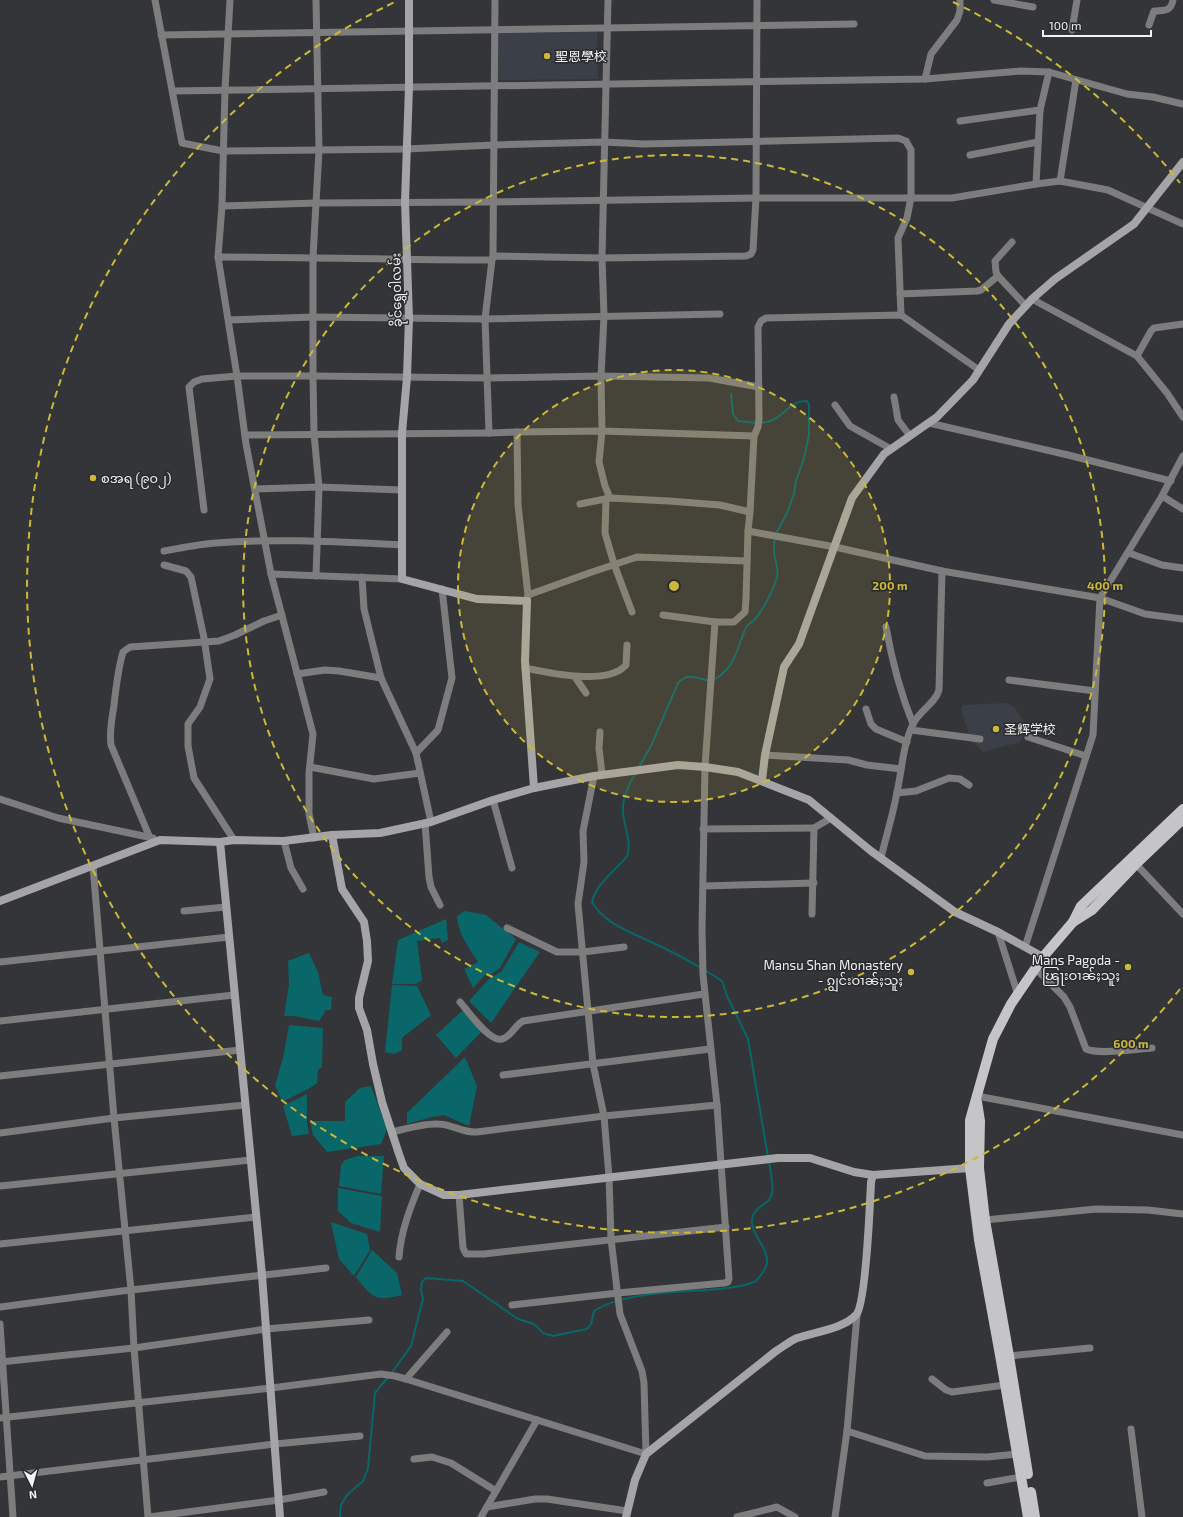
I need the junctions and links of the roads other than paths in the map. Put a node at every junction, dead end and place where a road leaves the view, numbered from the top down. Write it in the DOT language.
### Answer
graph roads {
  1 [pos="155,0"];
  2 [pos="230,0"];
  3 [pos="316,0"];
  4 [pos="409,0"];
  5 [pos="494,0"];
  6 [pos="608,0"];
  7 [pos="757,0"];
  8 [pos="960,0"];
  9 [pos="994,0"];
  10 [pos="1077,0"];
  11 [pos="1173,0"];
  12 [pos="1034,7"];
  13 [pos="854,24"];
  14 [pos="1148,25"];
  15 [pos="757,26"];
  16 [pos="608,28"];
  17 [pos="494,30"];
  18 [pos="1072,30"];
  19 [pos="409,31"];
  20 [pos="316,33"];
  21 [pos="228,34"];
  22 [pos="161,35"];
  23 [pos="1049,72"];
  24 [pos="925,79"];
  25 [pos="1076,80"];
  26 [pos="757,82"];
  27 [pos="605,84"];
  28 [pos="494,86"];
  29 [pos="409,87"];
  30 [pos="317,88"];
  31 [pos="225,90"];
  32 [pos="173,91"];
  33 [pos="1183,104"];
  34 [pos="1040,110"];
  35 [pos="960,121"];
  36 [pos="604,142"];
  37 [pos="756,142"];
  38 [pos="1038,142"];
  39 [pos="494,145"];
  40 [pos="406,149"];
  41 [pos="319,150"];
  42 [pos="223,151"];
  43 [pos="970,155"];
  44 [pos="1183,162"];
  45 [pos="1060,181"];
  46 [pos="1036,184"];
  47 [pos="911,197"];
  48 [pos="756,198"];
  49 [pos="604,201"];
  50 [pos="405,202"];
  51 [pos="493,202"];
  52 [pos="316,203"];
  53 [pos="222,206"];
  54 [pos="1148,207"];
  55 [pos="1183,224"];
  56 [pos="1012,242"];
  57 [pos="218,257"];
  58 [pos="313,257"];
  59 [pos="492,258"];
  60 [pos="602,258"];
  61 [pos="408,260"];
  62 [pos="998,276"];
  63 [pos="900,294"];
  64 [pos="1032,299"];
  65 [pos="1026,306"];
  66 [pos="720,314"];
  67 [pos="901,315"];
  68 [pos="604,316"];
  69 [pos="314,317"];
  70 [pos="409,318"];
  71 [pos="485,319"];
  72 [pos="229,320"];
  73 [pos="1183,324"];
  74 [pos="1137,356"];
  75 [pos="979,370"];
  76 [pos="237,376"];
  77 [pos="313,376"];
  78 [pos="601,376"];
  79 [pos="407,377"];
  80 [pos="488,378"];
  81 [pos="759,387"];
  82 [pos="894,397"];
  83 [pos="835,405"];
  84 [pos="1183,417"];
  85 [pos="929,423"];
  86 [pos="602,431"];
  87 [pos="517,432"];
  88 [pos="402,433"];
  89 [pos="489,433"];
  90 [pos="314,434"];
  91 [pos="245,435"];
  92 [pos="754,436"];
  93 [pos="910,436"];
  94 [pos="891,449"];
  95 [pos="1183,456"];
  96 [pos="1171,481"];
  97 [pos="319,487"];
  98 [pos="255,489"];
  99 [pos="402,490"];
  100 [pos="1162,496"];
  101 [pos="608,499"];
  102 [pos="580,504"];
  103 [pos="1183,509"];
  104 [pos="204,510"];
  105 [pos="750,512"];
  106 [pos="748,531"];
  107 [pos="265,541"];
  108 [pos="317,541"];
  109 [pos="402,545"];
  110 [pos="835,547"];
  111 [pos="164,551"];
  112 [pos="1129,553"];
  113 [pos="747,561"];
  114 [pos="614,564"];
  115 [pos="164,565"];
  116 [pos="1183,568"];
  117 [pos="942,571"];
  118 [pos="272,574"];
  119 [pos="316,576"];
  120 [pos="362,577"];
  121 [pos="402,579"];
  122 [pos="442,589"];
  123 [pos="528,598"];
  124 [pos="1100,598"];
  125 [pos="632,612"];
  126 [pos="282,615"];
  127 [pos="663,615"];
  128 [pos="1183,619"];
  129 [pos="715,622"];
  130 [pos="886,627"];
  131 [pos="205,641"];
  132 [pos="627,645"];
  133 [pos="525,668"];
  134 [pos="297,674"];
  135 [pos="575,677"];
  136 [pos="380,678"];
  137 [pos="1009,680"];
  138 [pos="1095,690"];
  139 [pos="586,693"];
  140 [pos="866,709"];
  141 [pos="912,727"];
  142 [pos="600,732"];
  143 [pos="1028,737"];
  144 [pos="980,739"];
  145 [pos="907,742"];
  146 [pos="416,753"];
  147 [pos="766,755"];
  148 [pos="1086,756"];
  149 [pos="310,767"];
  150 [pos="705,767"];
  151 [pos="901,769"];
  152 [pos="420,774"];
  153 [pos="598,775"];
  154 [pos="762,780"];
  155 [pos="969,785"];
  156 [pos="534,788"];
  157 [pos="897,793"];
  158 [pos="0,799"];
  159 [pos="494,800"];
  160 [pos="1183,809"];
  161 [pos="832,818"];
  162 [pos="428,822"];
  163 [pos="1182,823"];
  164 [pos="814,828"];
  165 [pos="703,829"];
  166 [pos="332,835"];
  167 [pos="150,838"];
  168 [pos="314,838"];
  169 [pos="160,840"];
  170 [pos="234,840"];
  171 [pos="284,841"];
  172 [pos="220,842"];
  173 [pos="881,858"];
  174 [pos="1133,861"];
  175 [pos="93,866"];
  176 [pos="512,868"];
  177 [pos="814,883"];
  178 [pos="704,886"];
  179 [pos="302,889"];
  180 [pos="0,901"];
  181 [pos="440,905"];
  182 [pos="226,908"];
  183 [pos="184,911"];
  184 [pos="812,914"];
  185 [pos="1183,914"];
  186 [pos="507,928"];
  187 [pos="998,932"];
  188 [pos="229,937"];
  189 [pos="624,947"];
  190 [pos="1025,947"];
  191 [pos="100,951"];
  192 [pos="583,952"];
  193 [pos="1044,957"];
  194 [pos="0,962"];
  195 [pos="1036,969"];
  196 [pos="704,994"];
  197 [pos="234,995"];
  198 [pos="1018,995"];
  199 [pos="460,1002"];
  200 [pos="105,1009"];
  201 [pos="589,1011"];
  202 [pos="0,1021"];
  203 [pos="1152,1048"];
  204 [pos="710,1049"];
  205 [pos="240,1050"];
  206 [pos="110,1063"];
  207 [pos="593,1064"];
  208 [pos="503,1075"];
  209 [pos="0,1076"];
  210 [pos="976,1098"];
  211 [pos="245,1105"];
  212 [pos="717,1105"];
  213 [pos="604,1116"];
  214 [pos="114,1118"];
  215 [pos="392,1132"];
  216 [pos="0,1133"];
  217 [pos="1183,1135"];
  218 [pos="251,1160"];
  219 [pos="721,1164"];
  220 [pos="970,1168"];
  221 [pos="120,1173"];
  222 [pos="873,1175"];
  223 [pos="609,1177"];
  224 [pos="420,1184"];
  225 [pos="0,1186"];
  226 [pos="459,1195"];
  227 [pos="1183,1214"];
  228 [pos="256,1217"];
  229 [pos="985,1220"];
  230 [pos="726,1227"];
  231 [pos="126,1231"];
  232 [pos="611,1239"];
  233 [pos="0,1244"];
  234 [pos="399,1257"];
  235 [pos="326,1268"];
  236 [pos="262,1275"];
  237 [pos="131,1290"];
  238 [pos="618,1295"];
  239 [pos="512,1305"];
  240 [pos="0,1307"];
  241 [pos="857,1315"];
  242 [pos="369,1320"];
  243 [pos="0,1324"];
  244 [pos="266,1329"];
  245 [pos="447,1332"];
  246 [pos="134,1348"];
  247 [pos="1090,1348"];
  248 [pos="1009,1356"];
  249 [pos="1,1362"];
  250 [pos="406,1379"];
  251 [pos="932,1380"];
  252 [pos="1006,1385"];
  253 [pos="271,1388"];
  254 [pos="139,1402"];
  255 [pos="3,1417"];
  256 [pos="537,1420"];
  257 [pos="1130,1428"];
  258 [pos="847,1431"];
  259 [pos="360,1436"];
  260 [pos="275,1444"];
  261 [pos="646,1454"];
  262 [pos="1017,1454"];
  263 [pos="414,1459"];
  264 [pos="144,1461"];
  265 [pos="10,1476"];
  266 [pos="0,1477"];
  267 [pos="1021,1477"];
  268 [pos="987,1483"];
  269 [pos="496,1491"];
  270 [pos="324,1492"];
  271 [pos="279,1500"];
  272 [pos="487,1507"];
  273 [pos="627,1514"];
  274 [pos="14,1517"];
  275 [pos="149,1517"];
  276 [pos="280,1517"];
  277 [pos="481,1517"];
  278 [pos="737,1517"];
  279 [pos="795,1517"];
  280 [pos="835,1517"];
  281 [pos="1028,1517"];
  282 [pos="1035,1517"];
  283 [pos="1142,1517"];
  1 -- 22 [label="street"];
  2 -- 21 [label="street"];
  3 -- 20 [label="street"];
  4 -- 19 [label="street, ခိုင်ရွှေဝါလမ်း"];
  5 -- 17 [label="street"];
  6 -- 16 [label="street"];
  7 -- 15 [label="street"];
  8 -- 24 [label="street"];
  9 -- 12 [label="street"];
  10 -- 18 [label="street"];
  11 -- 14 [label="street"];
  13 -- 15 [label="street"];
  15 -- 16 [label="street"];
  15 -- 26 [label="street"];
  16 -- 17 [label="street"];
  16 -- 27 [label="street"];
  17 -- 19 [label="street"];
  17 -- 28 [label="street"];
  19 -- 20 [label="street"];
  19 -- 29 [label="street, ခိုင်ရွှေဝါလမ်း"];
  20 -- 21 [label="street"];
  20 -- 30 [label="street"];
  21 -- 22 [label="street"];
  21 -- 31 [label="street"];
  22 -- 32 [label="street"];
  23 -- 24 [label="street"];
  23 -- 25 [label="street"];
  23 -- 34 [label="street"];
  24 -- 26 [label="street"];
  25 -- 33 [label="street"];
  25 -- 45 [label="street"];
  26 -- 27 [label="street"];
  26 -- 37 [label="street"];
  27 -- 28 [label="street"];
  27 -- 36 [label="street"];
  28 -- 29 [label="street"];
  28 -- 39 [label="street"];
  29 -- 30 [label="street"];
  29 -- 40 [label="street, ခိုင်ရွှေဝါလမ်း"];
  30 -- 31 [label="street"];
  30 -- 41 [label="street"];
  31 -- 32 [label="street"];
  31 -- 42 [label="street"];
  32 -- 42 [label="street"];
  34 -- 35 [label="street"];
  34 -- 38 [label="street"];
  36 -- 37 [label="street"];
  36 -- 39 [label="street"];
  36 -- 49 [label="street"];
  37 -- 47 [label="street"];
  37 -- 48 [label="street"];
  38 -- 43 [label="street"];
  38 -- 46 [label="street"];
  39 -- 40 [label="street"];
  39 -- 51 [label="street"];
  40 -- 41 [label="street"];
  40 -- 50 [label="street, ခိုင်ရွှေဝါလမ်း"];
  41 -- 42 [label="street"];
  41 -- 52 [label="street"];
  42 -- 53 [label="street"];
  44 -- 54 [label="street"];
  45 -- 46 [label="street"];
  45 -- 54 [label="street"];
  46 -- 47 [label="street"];
  47 -- 48 [label="street"];
  47 -- 63 [label="street"];
  48 -- 49 [label="street"];
  48 -- 60 [label="street"];
  49 -- 51 [label="street"];
  49 -- 60 [label="street"];
  50 -- 51 [label="street"];
  50 -- 52 [label="street"];
  50 -- 61 [label="street, ခိုင်ရွှေဝါလမ်း"];
  51 -- 59 [label="street"];
  52 -- 53 [label="street"];
  52 -- 58 [label="street"];
  53 -- 57 [label="street"];
  54 -- 55 [label="street"];
  54 -- 64 [label="street"];
  56 -- 62 [label="street"];
  57 -- 58 [label="street"];
  57 -- 72 [label="street"];
  58 -- 61 [label="street"];
  58 -- 69 [label="street"];
  59 -- 60 [label="street"];
  59 -- 61 [label="street"];
  59 -- 71 [label="street"];
  60 -- 68 [label="street"];
  61 -- 70 [label="street, ခိုင်ရွှေဝါလမ်း"];
  62 -- 63 [label="street"];
  62 -- 65 [label="street"];
  63 -- 67 [label="street"];
  64 -- 65 [label="street"];
  64 -- 74 [label="street"];
  65 -- 75 [label="street"];
  66 -- 68 [label="street"];
  67 -- 75 [label="street"];
  67 -- 81 [label="street"];
  68 -- 71 [label="street"];
  68 -- 78 [label="street"];
  69 -- 70 [label="street"];
  69 -- 72 [label="street"];
  69 -- 77 [label="street"];
  70 -- 71 [label="street"];
  70 -- 79 [label="street, ခိုင်ရွှေဝါလမ်း"];
  71 -- 80 [label="street"];
  72 -- 76 [label="street"];
  73 -- 74 [label="street"];
  74 -- 84 [label="street"];
  75 -- 85 [label="street"];
  76 -- 77 [label="street"];
  76 -- 91 [label="street"];
  76 -- 104 [label="street"];
  77 -- 79 [label="street"];
  77 -- 90 [label="street"];
  78 -- 80 [label="street"];
  78 -- 81 [label="street"];
  78 -- 86 [label="street"];
  79 -- 80 [label="street"];
  79 -- 88 [label="street, ခိုင်ရွှေဝါလမ်း"];
  80 -- 89 [label="street"];
  81 -- 92 [label="street"];
  82 -- 93 [label="street"];
  83 -- 94 [label="street"];
  85 -- 93 [label="street"];
  85 -- 96 [label="street"];
  86 -- 87 [label="street"];
  86 -- 92 [label="street"];
  86 -- 101 [label="street"];
  87 -- 89 [label="street"];
  87 -- 123 [label="street"];
  88 -- 89 [label="street"];
  88 -- 90 [label="street"];
  88 -- 99 [label="street, ခိုင်ရွှေဝါလမ်း"];
  90 -- 91 [label="street"];
  90 -- 97 [label="street"];
  91 -- 98 [label="street"];
  92 -- 105 [label="street"];
  93 -- 94 [label="street"];
  94 -- 110 [label="street"];
  95 -- 96 [label="street"];
  96 -- 100 [label="street"];
  97 -- 98 [label="street"];
  97 -- 99 [label="street"];
  97 -- 108 [label="street"];
  98 -- 107 [label="street"];
  99 -- 109 [label="street, ခိုင်ရွှေဝါလမ်း"];
  100 -- 103 [label="street"];
  100 -- 112 [label="street"];
  101 -- 102 [label="street"];
  101 -- 105 [label="street"];
  101 -- 114 [label="street"];
  105 -- 106 [label="street"];
  106 -- 110 [label="street"];
  106 -- 113 [label="street"];
  107 -- 108 [label="street"];
  107 -- 111 [label="street"];
  107 -- 118 [label="street"];
  108 -- 109 [label="street"];
  108 -- 119 [label="street"];
  109 -- 121 [label="street, ခိုင်ရွှေဝါလမ်း"];
  110 -- 117 [label="street"];
  110 -- 147 [label="street"];
  112 -- 116 [label="street"];
  112 -- 124 [label="street"];
  113 -- 114 [label="street"];
  113 -- 129 [label="street"];
  114 -- 123 [label="street"];
  114 -- 125 [label="street"];
  115 -- 131 [label="street"];
  117 -- 124 [label="street"];
  117 -- 141 [label="street"];
  118 -- 119 [label="street"];
  118 -- 126 [label="street"];
  119 -- 120 [label="street"];
  120 -- 121 [label="street"];
  120 -- 136 [label="street"];
  121 -- 122 [label="street"];
  122 -- 123 [label="street"];
  122 -- 146 [label="street"];
  123 -- 133 [label="street"];
  124 -- 128 [label="street"];
  124 -- 138 [label="street"];
  126 -- 131 [label="street"];
  126 -- 134 [label="street"];
  127 -- 129 [label="street"];
  129 -- 150 [label="street"];
  130 -- 141 [label="street"];
  131 -- 167 [label="street"];
  131 -- 170 [label="street"];
  132 -- 135 [label="street"];
  133 -- 135 [label="street"];
  133 -- 156 [label="street"];
  134 -- 136 [label="street"];
  134 -- 149 [label="street"];
  135 -- 139 [label="street"];
  136 -- 146 [label="street"];
  137 -- 138 [label="street"];
  138 -- 148 [label="street"];
  140 -- 145 [label="street"];
  141 -- 144 [label="street"];
  141 -- 145 [label="street"];
  142 -- 153 [label="street"];
  143 -- 148 [label="street"];
  145 -- 151 [label="street"];
  146 -- 152 [label="street"];
  147 -- 151 [label="street"];
  147 -- 154 [label="street"];
  148 -- 190 [label="street"];
  149 -- 152 [label="street"];
  149 -- 168 [label="street"];
  150 -- 153 [label="street"];
  150 -- 154 [label="street"];
  150 -- 165 [label="street"];
  151 -- 157 [label="street"];
  152 -- 162 [label="street"];
  153 -- 156 [label="street"];
  153 -- 192 [label="street"];
  154 -- 161 [label="street"];
  155 -- 157 [label="street"];
  156 -- 159 [label="street"];
  157 -- 173 [label="street"];
  158 -- 167 [label="street"];
  159 -- 162 [label="street"];
  159 -- 176 [label="street"];
  160 -- 174 [label="main road"];
  161 -- 164 [label="street"];
  161 -- 173 [label="street"];
  162 -- 166 [label="street"];
  162 -- 181 [label="street"];
  163 -- 174 [label="main road"];
  164 -- 165 [label="street"];
  164 -- 177 [label="street"];
  165 -- 178 [label="street"];
  166 -- 168 [label="street"];
  166 -- 215 [label="street"];
  167 -- 169 [label="street"];
  168 -- 171 [label="street"];
  169 -- 172 [label="street"];
  169 -- 175 [label="street"];
  170 -- 171 [label="street"];
  170 -- 172 [label="street"];
  171 -- 179 [label="street"];
  172 -- 182 [label="street"];
  173 -- 187 [label="street"];
  174 -- 185 [label="street"];
  174 -- 193 [label="main road"];
  175 -- 180 [label="street"];
  175 -- 191 [label="street"];
  177 -- 178 [label="street"];
  177 -- 184 [label="street"];
  178 -- 196 [label="street"];
  182 -- 183 [label="street"];
  182 -- 188 [label="street"];
  186 -- 192 [label="street"];
  187 -- 190 [label="street"];
  187 -- 198 [label="street"];
  188 -- 191 [label="street"];
  188 -- 197 [label="street"];
  189 -- 192 [label="street"];
  190 -- 193 [label="street"];
  191 -- 194 [label="street"];
  191 -- 200 [label="street"];
  192 -- 201 [label="street"];
  193 -- 195 [label="main road"];
  195 -- 198 [label="main road"];
  195 -- 203 [label="street"];
  196 -- 201 [label="street"];
  196 -- 204 [label="street"];
  197 -- 200 [label="street"];
  197 -- 205 [label="street"];
  198 -- 210 [label="main road"];
  199 -- 201 [label="street"];
  200 -- 202 [label="street"];
  200 -- 206 [label="street"];
  201 -- 207 [label="street"];
  204 -- 207 [label="street"];
  204 -- 212 [label="street"];
  205 -- 206 [label="street"];
  205 -- 211 [label="street"];
  206 -- 209 [label="street"];
  206 -- 214 [label="street"];
  207 -- 208 [label="street"];
  207 -- 213 [label="street"];
  210 -- 217 [label="street"];
  210 -- 220 [label="main road"];
  210 -- 229 [label="main road"];
  211 -- 214 [label="street"];
  211 -- 218 [label="street"];
  212 -- 213 [label="street"];
  212 -- 219 [label="street"];
  213 -- 215 [label="street"];
  213 -- 223 [label="street"];
  214 -- 216 [label="street"];
  214 -- 221 [label="street"];
  215 -- 224 [label="street"];
  218 -- 221 [label="street"];
  218 -- 228 [label="street"];
  219 -- 222 [label="street"];
  219 -- 223 [label="street"];
  219 -- 230 [label="street"];
  220 -- 222 [label="street"];
  220 -- 252 [label="main road"];
  221 -- 225 [label="street"];
  221 -- 231 [label="street"];
  222 -- 241 [label="street"];
  223 -- 226 [label="street"];
  223 -- 232 [label="street"];
  224 -- 226 [label="street"];
  224 -- 234 [label="street"];
  226 -- 232 [label="street"];
  227 -- 229 [label="street"];
  228 -- 231 [label="street"];
  228 -- 236 [label="street"];
  229 -- 248 [label="main road"];
  230 -- 232 [label="street"];
  230 -- 238 [label="street"];
  231 -- 233 [label="street"];
  231 -- 237 [label="street"];
  232 -- 238 [label="street"];
  235 -- 236 [label="street"];
  236 -- 237 [label="street"];
  236 -- 244 [label="street"];
  237 -- 240 [label="street"];
  237 -- 246 [label="street"];
  238 -- 239 [label="street"];
  238 -- 261 [label="street"];
  241 -- 258 [label="street"];
  241 -- 261 [label="street"];
  242 -- 244 [label="street"];
  243 -- 249 [label="street"];
  244 -- 246 [label="street"];
  244 -- 253 [label="street"];
  245 -- 250 [label="street"];
  246 -- 249 [label="street"];
  246 -- 254 [label="street"];
  247 -- 248 [label="street"];
  248 -- 282 [label="main road"];
  249 -- 255 [label="street"];
  250 -- 253 [label="street"];
  250 -- 256 [label="street"];
  251 -- 252 [label="street"];
  252 -- 262 [label="main road"];
  253 -- 254 [label="street"];
  253 -- 260 [label="street"];
  254 -- 255 [label="street"];
  254 -- 264 [label="street"];
  255 -- 265 [label="street"];
  256 -- 261 [label="street"];
  256 -- 269 [label="street"];
  257 -- 283 [label="street"];
  258 -- 262 [label="street"];
  258 -- 280 [label="street"];
  259 -- 260 [label="street"];
  260 -- 264 [label="street"];
  260 -- 271 [label="street"];
  261 -- 273 [label="street"];
  262 -- 267 [label="main road"];
  263 -- 269 [label="street"];
  264 -- 265 [label="street"];
  264 -- 275 [label="street"];
  265 -- 266 [label="street"];
  265 -- 274 [label="street"];
  267 -- 268 [label="street"];
  267 -- 281 [label="main road"];
  269 -- 272 [label="street"];
  270 -- 271 [label="street"];
  271 -- 275 [label="street"];
  271 -- 276 [label="street"];
  272 -- 273 [label="street"];
  272 -- 277 [label="street"];
  278 -- 279 [label="street"];
}
